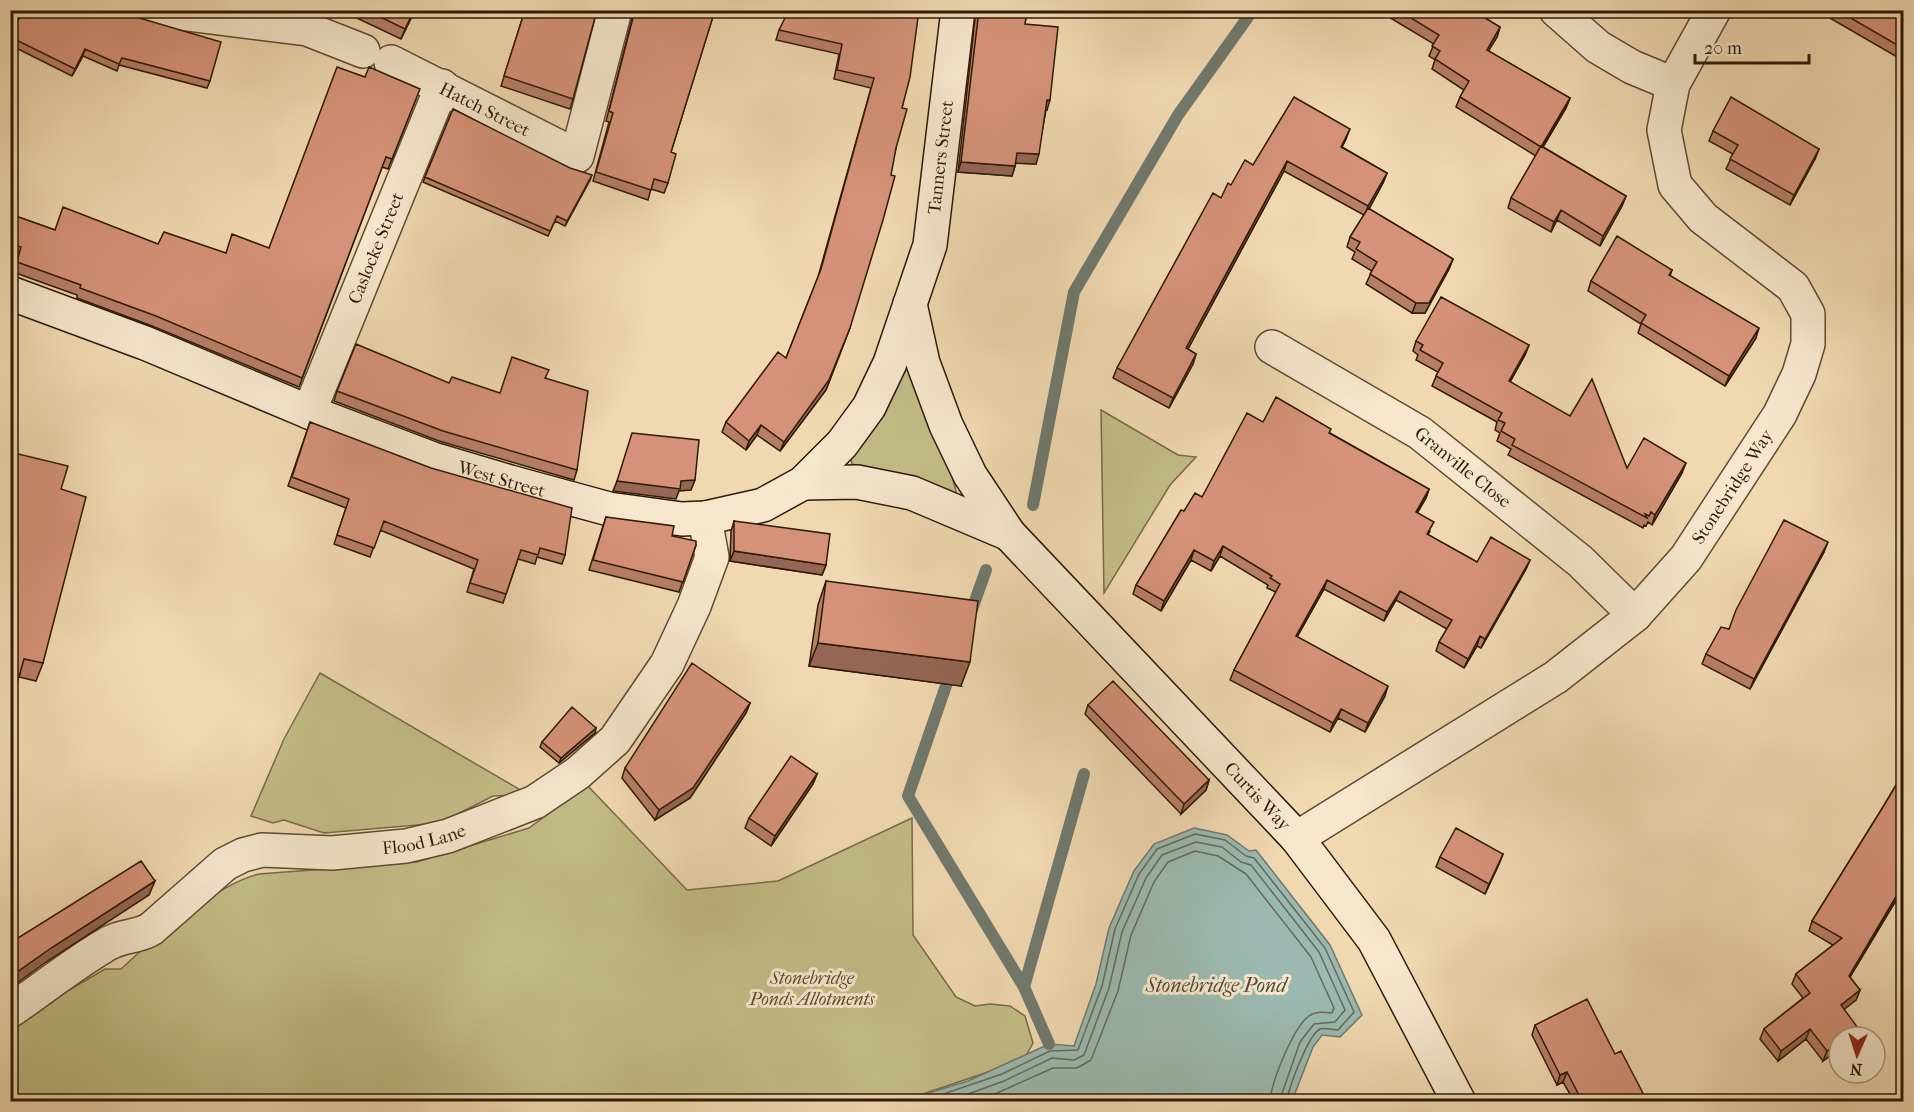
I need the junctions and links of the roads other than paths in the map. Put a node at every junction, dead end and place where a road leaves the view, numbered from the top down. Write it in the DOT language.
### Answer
graph roads {
  1 [pos="155,10"];
  2 [pos="615,10"];
  3 [pos="958,10"];
  4 [pos="1556,10"];
  5 [pos="1714,10"];
  6 [pos="311,20"];
  7 [pos="1673,84"];
  8 [pos="442,86"];
  9 [pos="10,293"];
  10 [pos="910,302"];
  11 [pos="1272,347"];
  12 [pos="309,411"];
  13 [pos="803,483"];
  14 [pos="705,518"];
  15 [pos="1009,534"];
  16 [pos="1635,615"];
  17 [pos="1297,838"];
  18 [pos="10,1011"];
  19 [pos="1456,1099"];
  1 -- 6 [label="street, Hatch Street"];
  2 -- 8 [label="street, Hatch Street"];
  3 -- 10 [label="street, Tanners Street"];
  4 -- 7 [label="street"];
  5 -- 7 [label="street, Stonebridge Way"];
  6 -- 8 [label="street, Hatch Street"];
  7 -- 16 [label="street, Stonebridge Way"];
  8 -- 12 [label="street, Caslocke Street"];
  9 -- 12 [label="street, West Street"];
  10 -- 13 [label="street, West Street"];
  10 -- 15 [label="street"];
  11 -- 16 [label="street, Granville Close"];
  12 -- 14 [label="street, West Street"];
  13 -- 14 [label="street, West Street"];
  13 -- 15 [label="street"];
  14 -- 18 [label="street, Flood Lane"];
  15 -- 17 [label="street, Curtis Way"];
  16 -- 17 [label="street, Stonebridge Way"];
  17 -- 19 [label="street, Curtis Way"];
}
